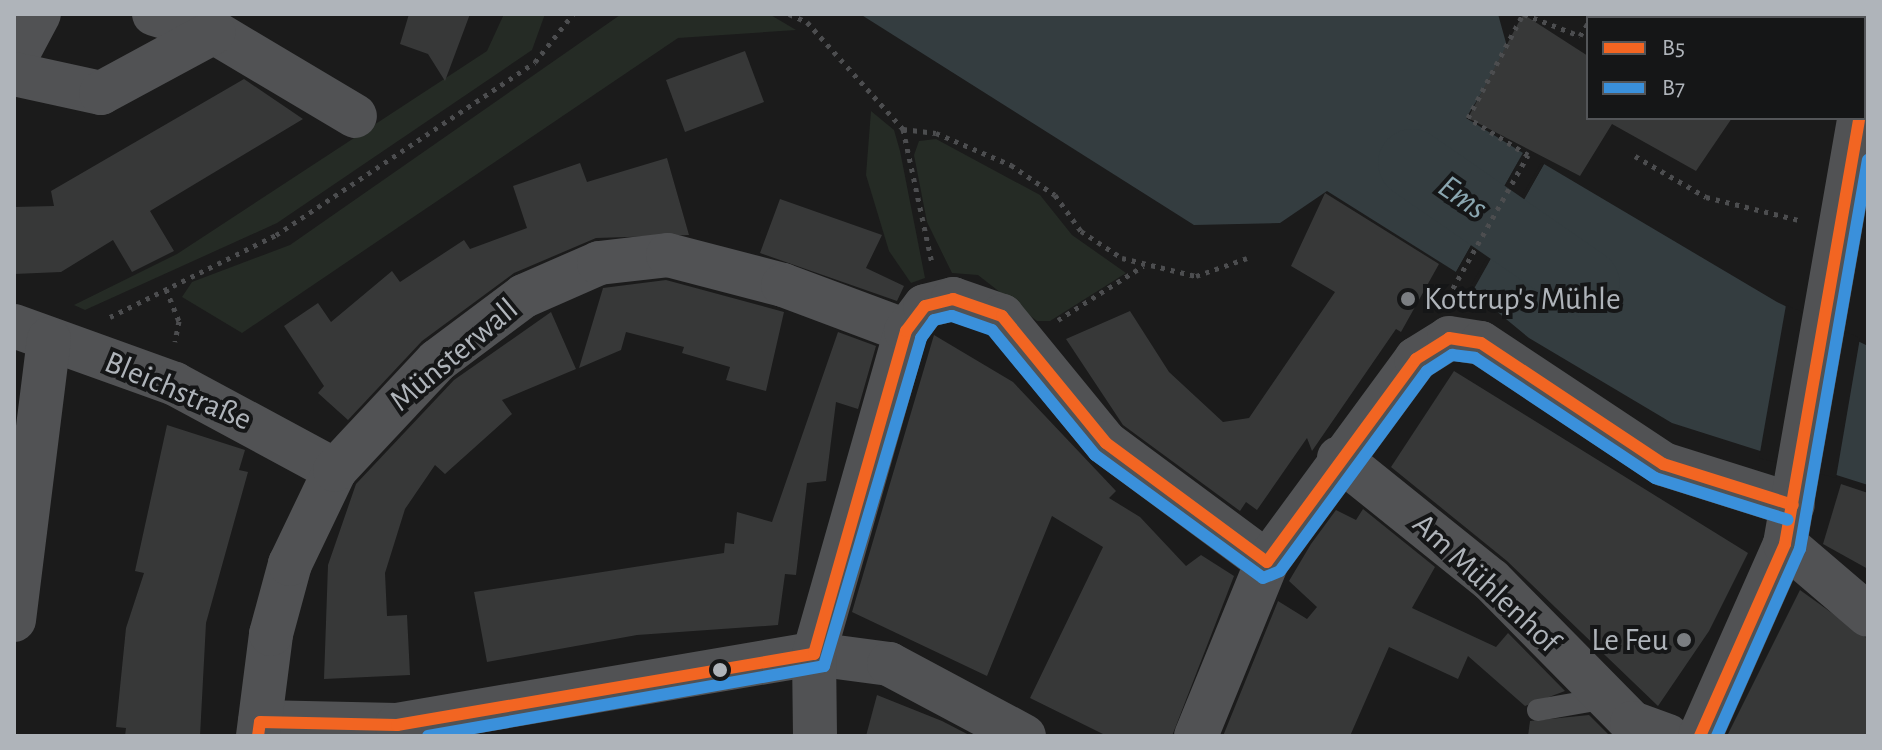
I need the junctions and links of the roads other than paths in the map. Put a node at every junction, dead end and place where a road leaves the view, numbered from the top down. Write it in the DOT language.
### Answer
graph roads {
  1 [pos="39,14"];
  2 [pos="154,14"];
  3 [pos="214,32"];
  4 [pos="14,61"];
  5 [pos="14,74"];
  6 [pos="355,116"];
  7 [pos="1859,120"];
  8 [pos="906,331"];
  9 [pos="32,332"];
  10 [pos="1339,458"];
  11 [pos="335,470"];
  12 [pos="1792,507"];
  13 [pos="1267,562"];
  14 [pos="1868,615"];
  15 [pos="14,620"];
  16 [pos="814,654"];
  17 [pos="1607,698"];
  18 [pos="1538,710"];
  19 [pos="259,729"];
  20 [pos="815,736"];
  21 [pos="1024,736"];
  22 [pos="1196,736"];
  23 [pos="1668,736"];
  24 [pos="1700,736"];
  1 -- 4 [label="street"];
  2 -- 3 [label="street"];
  3 -- 5 [label="street"];
  3 -- 6 [label="street"];
  7 -- 12 [label="street"];
  8 -- 11 [label="street, Münsterwall"];
  8 -- 13 [label="street"];
  8 -- 16 [label="street"];
  9 -- 11 [label="street, Bleichstraße"];
  9 -- 15 [label="street"];
  10 -- 12 [label="street"];
  10 -- 13 [label="street"];
  10 -- 17 [label="street, Am Mühlenhof"];
  11 -- 19 [label="street, Münsterwall"];
  12 -- 14 [label="street"];
  12 -- 24 [label="street"];
  13 -- 22 [label="street"];
  16 -- 19 [label="street"];
  16 -- 20 [label="street"];
  16 -- 21 [label="street"];
  17 -- 18 [label="lane"];
  17 -- 23 [label="street, Am Mühlenhof"];
}
